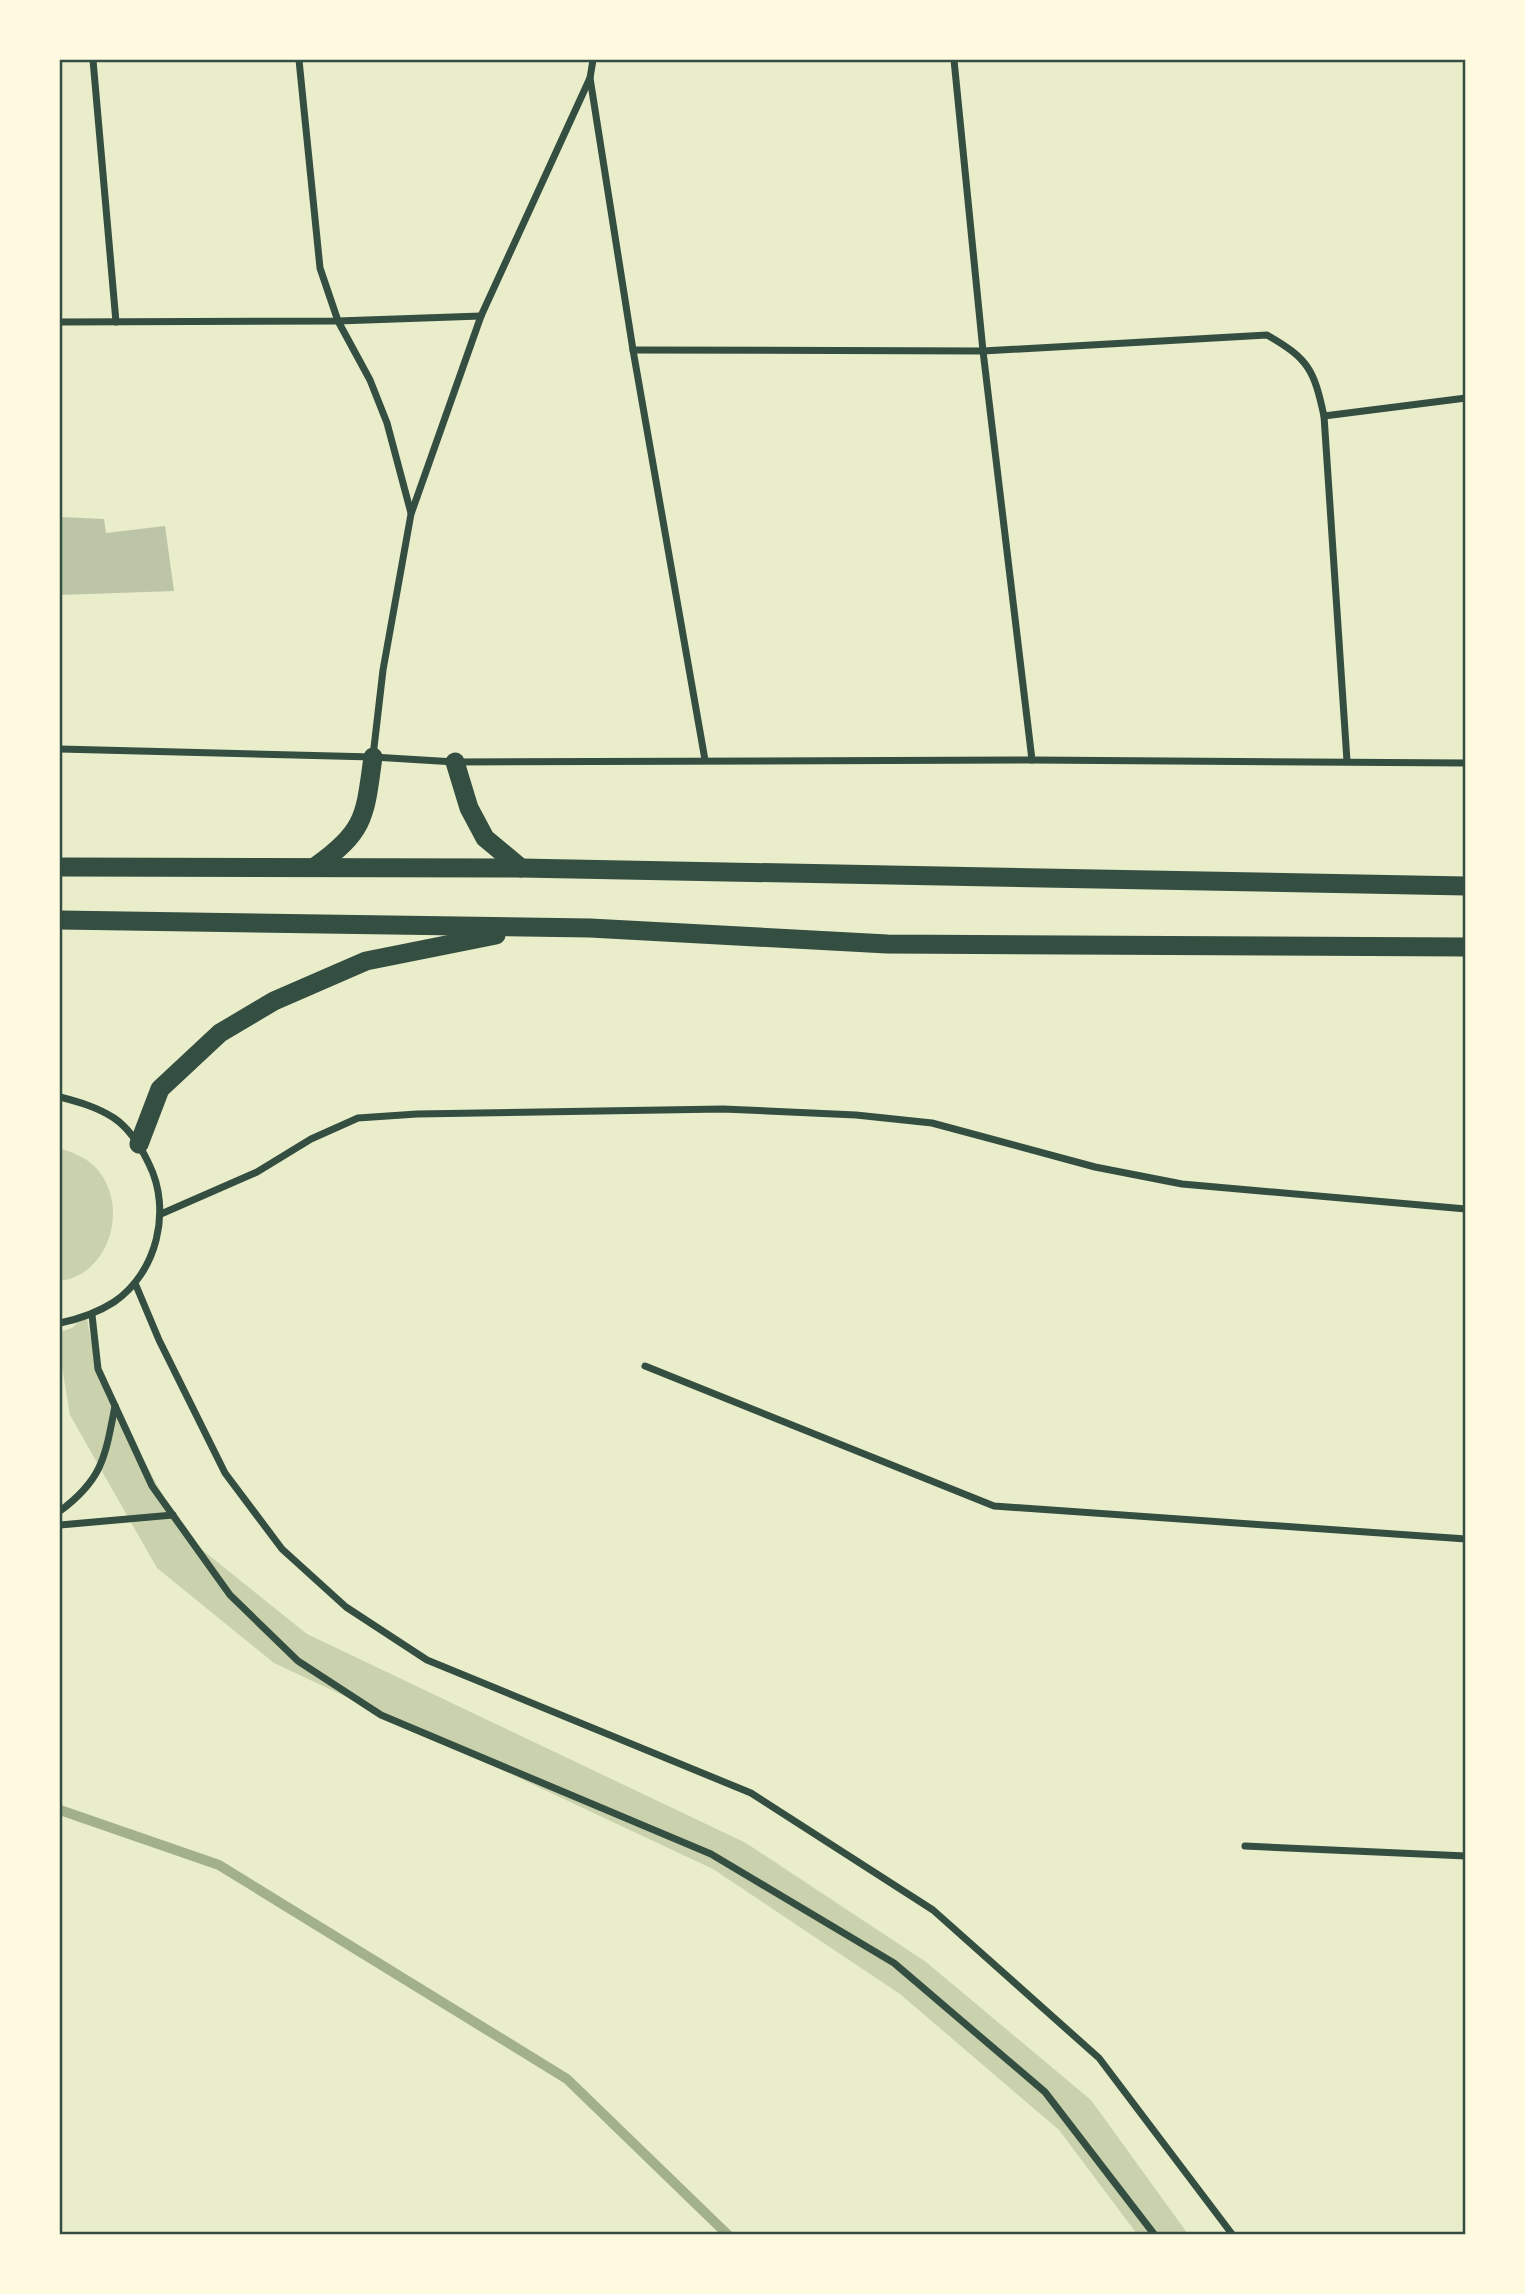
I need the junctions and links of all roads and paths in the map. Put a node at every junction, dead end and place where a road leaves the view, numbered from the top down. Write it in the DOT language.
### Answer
graph roads {
  1 [pos="93,60"];
  2 [pos="299,60"];
  3 [pos="593,60"];
  4 [pos="954,60"];
  5 [pos="590,78"];
  6 [pos="481,316"];
  7 [pos="116,321"];
  8 [pos="338,321"];
  9 [pos="60,322"];
  10 [pos="633,350"];
  11 [pos="982,351"];
  12 [pos="1465,398"];
  13 [pos="1324,416"];
  14 [pos="411,514"];
  15 [pos="60,748"];
  16 [pos="373,757"];
  17 [pos="705,760"];
  18 [pos="1032,760"];
  19 [pos="1347,761"];
  20 [pos="455,762"];
  21 [pos="1465,763"];
  22 [pos="316,866"];
  23 [pos="60,867"];
  24 [pos="521,868"];
  25 [pos="1465,886"];
  26 [pos="60,920"];
  27 [pos="535,927"];
  28 [pos="1465,947"];
  29 [pos="60,1097"];
  30 [pos="139,1144"];
  31 [pos="1465,1209"];
  32 [pos="161,1214"];
  33 [pos="135,1283"];
  34 [pos="92,1315"];
  35 [pos="60,1323"];
  36 [pos="645,1366"];
  37 [pos="115,1406"];
  38 [pos="60,1511"];
  39 [pos="173,1515"];
  40 [pos="60,1525"];
  41 [pos="1465,1539"];
  42 [pos="1245,1846"];
  43 [pos="1465,1856"];
  44 [pos="1154,2235"];
  45 [pos="1232,2235"];
  1 -- 7 [label="street"];
  2 -- 8 [label="street"];
  3 -- 5 [label="street"];
  4 -- 11 [label="street"];
  5 -- 6 [label="street"];
  5 -- 10 [label="street"];
  6 -- 8 [label="street"];
  6 -- 14 [label="street"];
  7 -- 8 [label="street"];
  7 -- 9 [label="street"];
  8 -- 14 [label="street"];
  10 -- 11 [label="street"];
  10 -- 17 [label="street"];
  11 -- 13 [label="street"];
  11 -- 18 [label="street"];
  12 -- 13 [label="street"];
  13 -- 19 [label="street"];
  14 -- 16 [label="street"];
  15 -- 16 [label="street"];
  16 -- 20 [label="street"];
  16 -- 22 [label="highway"];
  17 -- 18 [label="street"];
  17 -- 20 [label="street"];
  18 -- 19 [label="street"];
  19 -- 21 [label="street"];
  20 -- 24 [label="highway"];
  22 -- 23 [label="highway"];
  22 -- 24 [label="highway"];
  24 -- 25 [label="highway"];
  26 -- 27 [label="highway"];
  27 -- 28 [label="highway"];
  27 -- 30 [label="highway"];
  29 -- 30 [label="street"];
  30 -- 32 [label="street"];
  31 -- 32 [label="street"];
  32 -- 33 [label="street"];
  33 -- 34 [label="street"];
  33 -- 45 [label="street"];
  34 -- 35 [label="street"];
  34 -- 37 [label="street"];
  36 -- 41 [label="street"];
  37 -- 38 [label="street"];
  37 -- 39 [label="street"];
  39 -- 40 [label="street"];
  39 -- 44 [label="street"];
  42 -- 43 [label="street"];
}
